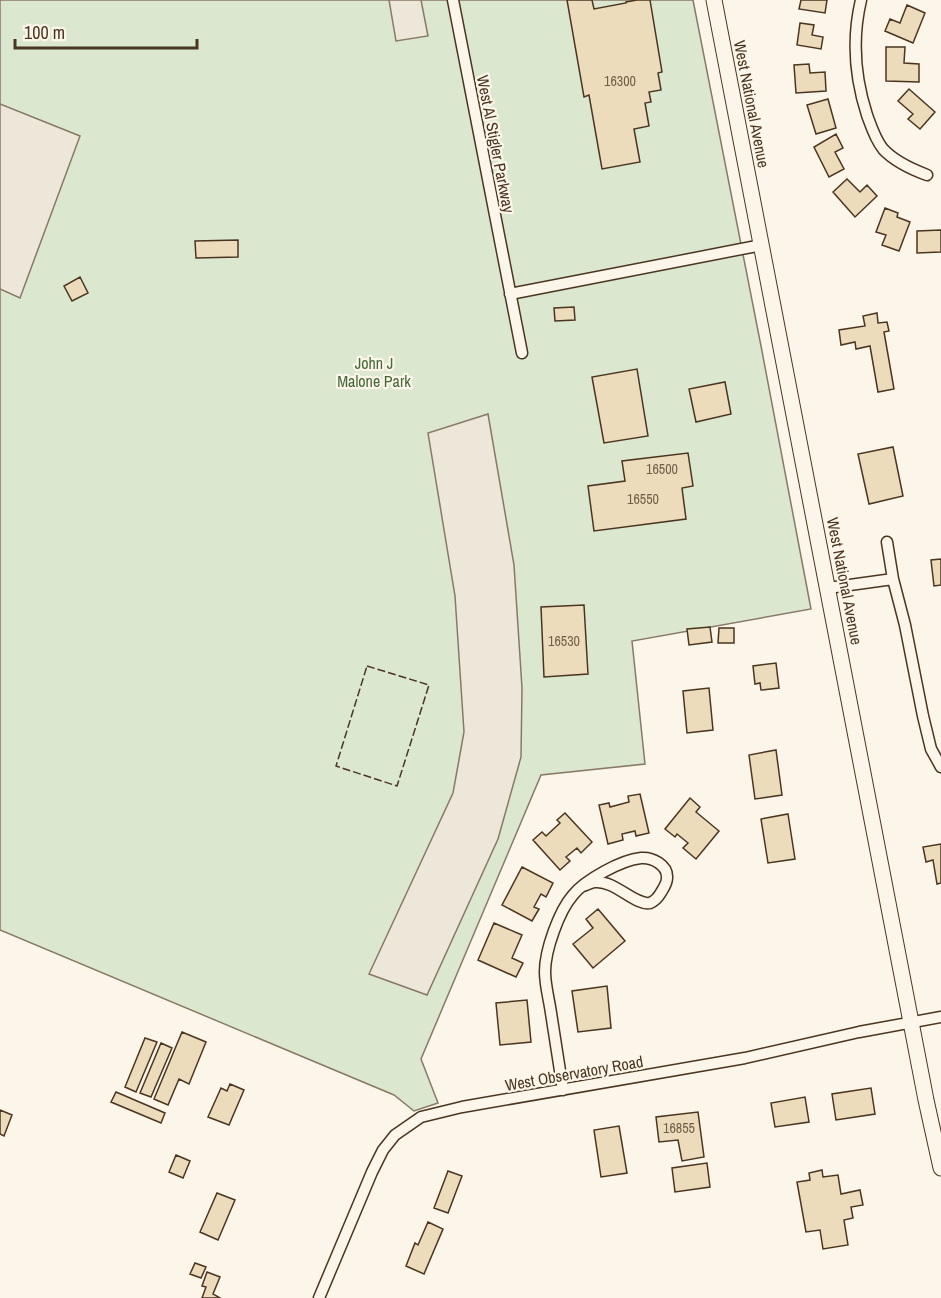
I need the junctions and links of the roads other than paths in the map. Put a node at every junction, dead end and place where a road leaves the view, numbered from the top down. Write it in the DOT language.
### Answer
graph roads {
  1 [pos="453,0"];
  2 [pos="714,0"];
  3 [pos="861,0"];
  4 [pos="927,175"];
  5 [pos="762,245"];
  6 [pos="510,294"];
  7 [pos="522,353"];
  8 [pos="887,542"];
  9 [pos="893,579"];
  10 [pos="828,588"];
  11 [pos="941,767"];
  12 [pos="582,886"];
  13 [pos="941,1017"];
  14 [pos="912,1023"];
  15 [pos="563,1090"];
  16 [pos="941,1168"];
  17 [pos="319,1298"];
  1 -- 6 [label="street, West Al Stigler Parkway"];
  2 -- 5 [label="main road, West National Avenue"];
  3 -- 4 [label="street"];
  5 -- 6 [label="street"];
  5 -- 10 [label="main road, West National Avenue"];
  6 -- 7 [label="street, West Al Stigler Parkway"];
  8 -- 9 [label="street"];
  9 -- 10 [label="street"];
  9 -- 11 [label="street"];
  10 -- 14 [label="main road, West National Avenue"];
  12 -- 12 [label="street"];
  12 -- 15 [label="street"];
  13 -- 14 [label="street, West Observatory Road"];
  14 -- 15 [label="street, West Observatory Road"];
  14 -- 16 [label="main road, West National Avenue"];
  15 -- 17 [label="street, West Observatory Road"];
}
